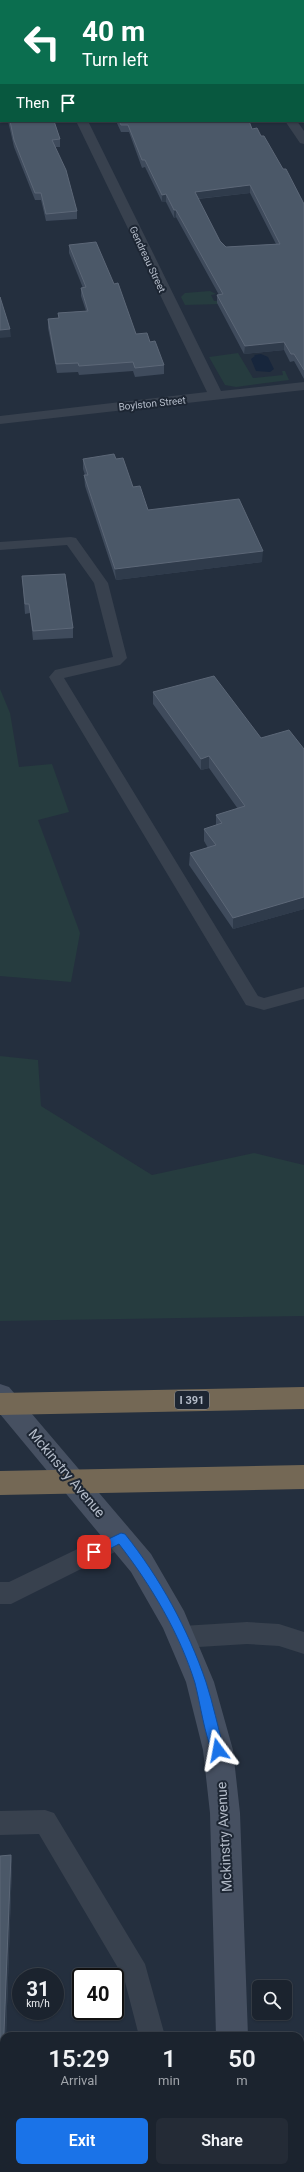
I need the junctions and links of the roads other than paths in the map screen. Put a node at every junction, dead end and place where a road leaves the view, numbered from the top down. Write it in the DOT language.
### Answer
graph roads {
  1 [pos="82,122"];
  2 [pos="293,122"];
  3 [pos="304,140"];
  4 [pos="304,386"];
  5 [pos="216,396"];
  6 [pos="0,420"];
  7 [pos="0,546"];
  8 [pos="304,993"];
  9 [pos="0,1395"];
  10 [pos="304,1398"];
  11 [pos="0,1404"];
  12 [pos="304,1477"];
  13 [pos="0,1483"];
  14 [pos="121,1538"];
  15 [pos="0,1594"];
  16 [pos="182,1637"];
  17 [pos="304,1643"];
  18 [pos="0,1823"];
  19 [pos="151,2032"];
  20 [pos="232,2032"];
  1 -- 5 [label="street, Gendreau Street"];
  2 -- 3 [label="street"];
  4 -- 5 [label="street, Boylston Street"];
  5 -- 6 [label="street, Boylston Street"];
  7 -- 8 [label="lane"];
  9 -- 14 [label="street, Mckinstry Avenue"];
  10 -- 11 [label="highway, I 391"];
  12 -- 13 [label="highway"];
  14 -- 15 [label="lane"];
  14 -- 16 [label="street, Mckinstry Avenue"];
  16 -- 17 [label="lane"];
  16 -- 20 [label="street, Mckinstry Avenue"];
  18 -- 19 [label="lane"];
}
